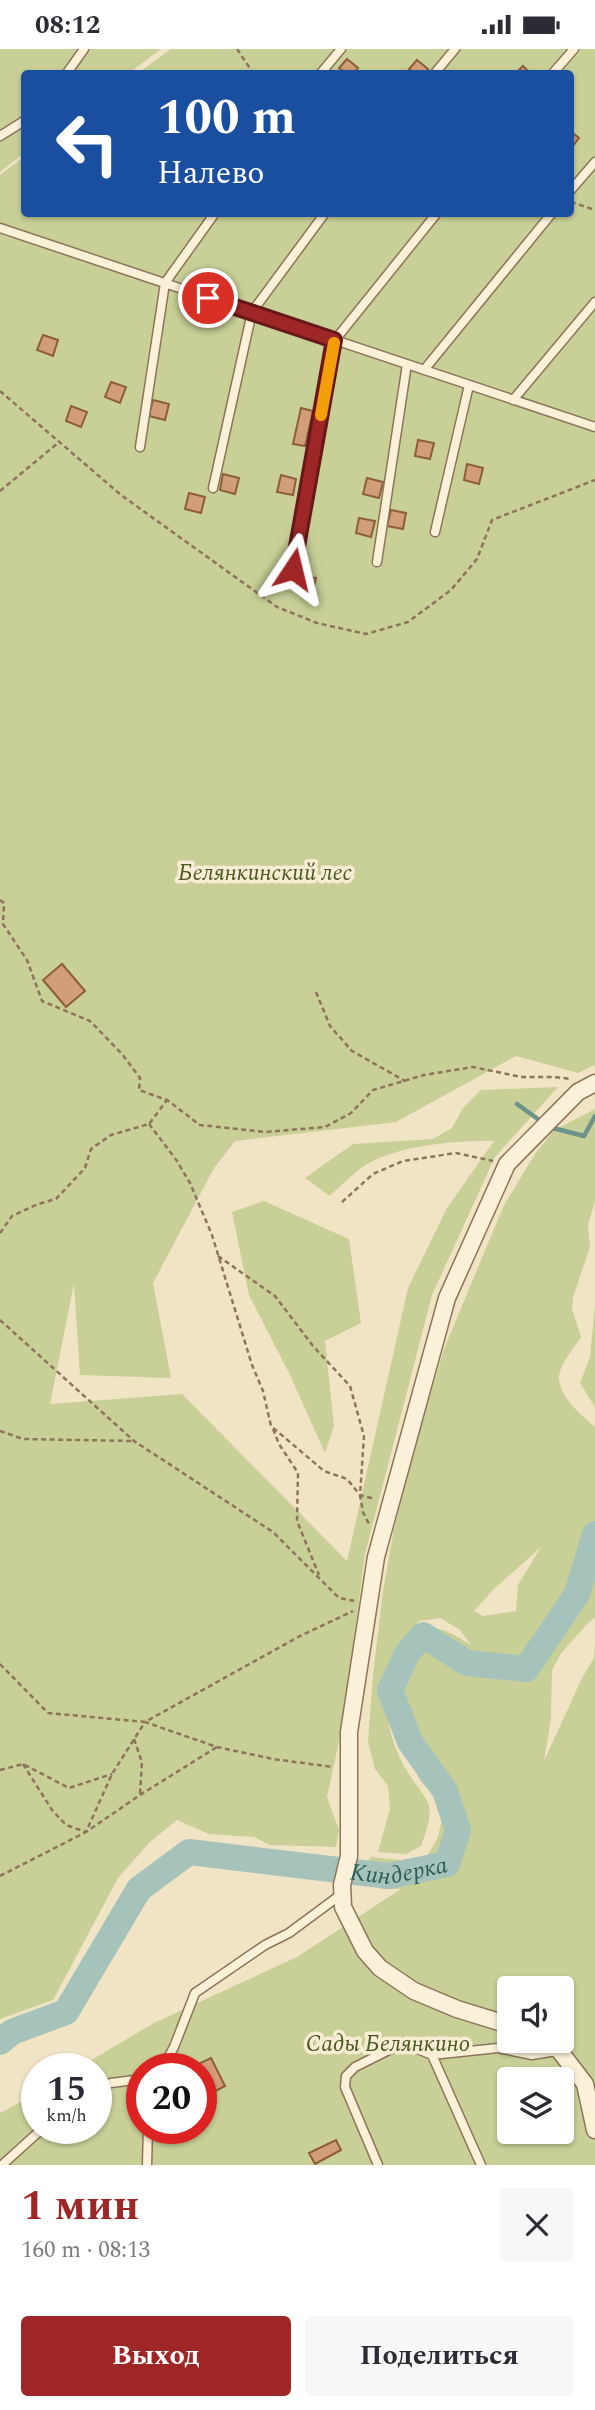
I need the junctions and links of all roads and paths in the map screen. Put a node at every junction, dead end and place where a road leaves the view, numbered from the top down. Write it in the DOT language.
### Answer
graph roads {
  1 [pos="84,49"];
  2 [pos="237,49"];
  3 [pos="341,49"];
  4 [pos="455,49"];
  5 [pos="574,49"];
  6 [pos="69,70"];
  7 [pos="251,70"];
  8 [pos="324,70"];
  9 [pos="438,70"];
  10 [pos="556,70"];
  11 [pos="21,123"];
  12 [pos="0,136"];
  13 [pos="595,162"];
  14 [pos="574,186"];
  15 [pos="574,203"];
  16 [pos="595,210"];
  17 [pos="212,217"];
  18 [pos="322,217"];
  19 [pos="434,217"];
  20 [pos="549,217"];
  21 [pos="0,228"];
  22 [pos="165,283"];
  23 [pos="595,302"];
  24 [pos="252,312"];
  25 [pos="334,340"];
  26 [pos="407,364"];
  27 [pos="424,370"];
  28 [pos="469,385"];
  29 [pos="0,391"];
  30 [pos="513,400"];
  31 [pos="595,427"];
  32 [pos="58,443"];
  33 [pos="140,447"];
  34 [pos="595,480"];
  35 [pos="213,488"];
  36 [pos="0,491"];
  37 [pos="435,531"];
  38 [pos="377,562"];
  39 [pos="293,569"];
  40 [pos="0,900"];
  41 [pos="316,992"];
  42 [pos="405,1081"];
  43 [pos="595,1083"];
  44 [pos="167,1100"];
  45 [pos="149,1124"];
  46 [pos="507,1164"];
  47 [pos="342,1202"];
  48 [pos="0,1233"];
  49 [pos="218,1256"];
  50 [pos="0,1320"];
  51 [pos="271,1426"];
  52 [pos="0,1431"];
  53 [pos="134,1441"];
  54 [pos="360,1495"];
  55 [pos="390,1503"];
  56 [pos="379,1544"];
  57 [pos="321,1579"];
  58 [pos="368,1604"];
  59 [pos="0,1664"];
  60 [pos="145,1722"];
  61 [pos="134,1739"];
  62 [pos="217,1747"];
  63 [pos="348,1753"];
  64 [pos="23,1764"];
  65 [pos="0,1770"];
  66 [pos="112,1774"];
  67 [pos="140,1795"];
  68 [pos="86,1832"];
  69 [pos="0,1876"];
  70 [pos="342,1889"];
  71 [pos="497,2021"];
  72 [pos="497,2048"];
  73 [pos="171,2053"];
  74 [pos="519,2053"];
  75 [pos="545,2053"];
  76 [pos="561,2053"];
  77 [pos="432,2055"];
  78 [pos="595,2130"];
  79 [pos="25,2144"];
  80 [pos="148,2144"];
  81 [pos="2,2165"];
  82 [pos="147,2165"];
  83 [pos="378,2165"];
  84 [pos="481,2165"];
  1 -- 6 [label="lane"];
  2 -- 7 [label="path"];
  3 -- 8 [label="lane"];
  4 -- 9 [label="lane"];
  5 -- 10 [label="lane"];
  11 -- 12 [label="lane"];
  13 -- 14 [label="lane"];
  15 -- 16 [label="path"];
  17 -- 22 [label="lane"];
  18 -- 24 [label="lane"];
  19 -- 25 [label="lane"];
  20 -- 27 [label="lane"];
  21 -- 22 [label="lane"];
  22 -- 24 [label="lane"];
  22 -- 33 [label="lane"];
  23 -- 30 [label="lane"];
  24 -- 25 [label="lane"];
  24 -- 35 [label="lane"];
  25 -- 26 [label="lane"];
  25 -- 39 [label="lane"];
  26 -- 27 [label="lane"];
  26 -- 38 [label="lane"];
  27 -- 28 [label="lane"];
  28 -- 30 [label="lane"];
  28 -- 37 [label="lane"];
  29 -- 32 [label="path"];
  30 -- 31 [label="lane"];
  32 -- 34 [label="path"];
  32 -- 36 [label="path"];
  40 -- 44 [label="path"];
  41 -- 42 [label="path"];
  42 -- 43 [label="path"];
  42 -- 44 [label="path"];
  43 -- 46 [label="street"];
  44 -- 45 [label="path"];
  45 -- 48 [label="path"];
  45 -- 49 [label="path"];
  46 -- 47 [label="path"];
  46 -- 55 [label="street"];
  49 -- 51 [label="path"];
  49 -- 54 [label="path"];
  50 -- 53 [label="path"];
  51 -- 54 [label="path"];
  51 -- 57 [label="path"];
  52 -- 53 [label="path"];
  53 -- 57 [label="path"];
  54 -- 55 [label="path"];
  54 -- 56 [label="path"];
  55 -- 56 [label="street"];
  56 -- 58 [label="street"];
  57 -- 58 [label="path"];
  58 -- 60 [label="path"];
  58 -- 63 [label="street"];
  59 -- 60 [label="path"];
  60 -- 61 [label="path"];
  60 -- 62 [label="path"];
  61 -- 66 [label="path"];
  61 -- 67 [label="path"];
  62 -- 63 [label="path"];
  62 -- 67 [label="path"];
  63 -- 70 [label="street"];
  64 -- 65 [label="path"];
  64 -- 66 [label="path"];
  64 -- 68 [label="path"];
  66 -- 68 [label="path"];
  67 -- 68 [label="path"];
  68 -- 69 [label="path"];
  70 -- 71 [label="street"];
  70 -- 73 [label="lane"];
  72 -- 77 [label="lane"];
  74 -- 75 [label="lane"];
  76 -- 78 [label="street"];
  77 -- 83 [label="lane"];
  77 -- 84 [label="lane"];
  79 -- 81 [label="lane"];
  80 -- 82 [label="lane"];
}
